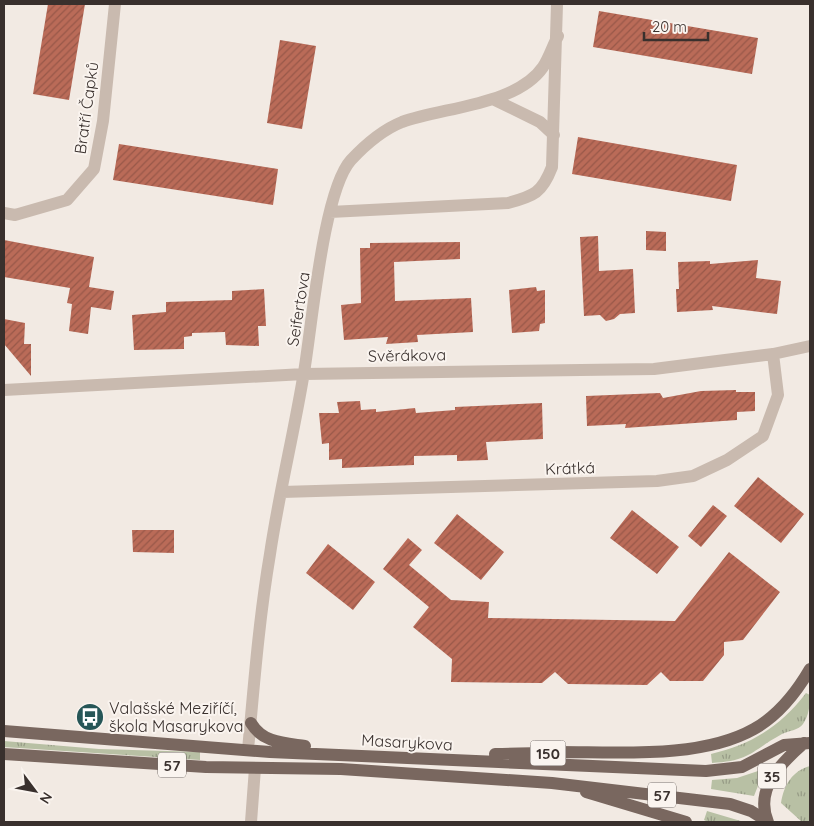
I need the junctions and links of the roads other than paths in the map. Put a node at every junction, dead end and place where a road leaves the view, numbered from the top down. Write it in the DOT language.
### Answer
graph roads {
  1 [pos="115,4"];
  2 [pos="557,4"];
  3 [pos="558,36"];
  4 [pos="493,100"];
  5 [pos="554,134"];
  6 [pos="4,212"];
  7 [pos="330,212"];
  8 [pos="810,346"];
  9 [pos="773,354"];
  10 [pos="304,374"];
  11 [pos="4,390"];
  12 [pos="282,492"];
  13 [pos="810,669"];
  14 [pos="4,723"];
  15 [pos="251,723"];
  16 [pos="4,731"];
  17 [pos="807,743"];
  18 [pos="207,747"];
  19 [pos="248,750"];
  20 [pos="4,754"];
  21 [pos="392,758"];
  22 [pos="255,768"];
  23 [pos="552,783"];
  24 [pos="251,822"];
  25 [pos="686,822"];
  26 [pos="768,822"];
  1 -- 6 [label="street, Bratří Čapků"];
  2 -- 3 [label="street, Seifertova"];
  3 -- 4 [label="street, Seifertova"];
  3 -- 5 [label="street"];
  4 -- 5 [label="street"];
  4 -- 7 [label="street, Seifertova"];
  5 -- 7 [label="street"];
  7 -- 10 [label="street, Seifertova"];
  8 -- 9 [label="street, Svěrákova"];
  9 -- 10 [label="street, Svěrákova"];
  9 -- 12 [label="street, Krátká"];
  10 -- 11 [label="street, Svěrákova"];
  10 -- 12 [label="street, Seifertova"];
  12 -- 15 [label="street, Seifertova"];
  13 -- 21 [label="main road, 150"];
  14 -- 18 [label="main road"];
  15 -- 19 [label="street, Seifertova"];
  15 -- 21 [label="main road, 57"];
  16 -- 18 [label="main road, Masarykova / 57"];
  17 -- 21 [label="main road, Masarykova / 57"];
  17 -- 26 [label="main road, 35"];
  18 -- 19 [label="main road, Masarykova / 57"];
  19 -- 21 [label="main road, Masarykova / 57"];
  20 -- 22 [label="main road, Masarykova / 57"];
  22 -- 23 [label="main road, Masarykova / 57"];
  22 -- 24 [label="street"];
  23 -- 25 [label="main road, 57"];
  23 -- 26 [label="main road, Masarykova / 57"];
}
